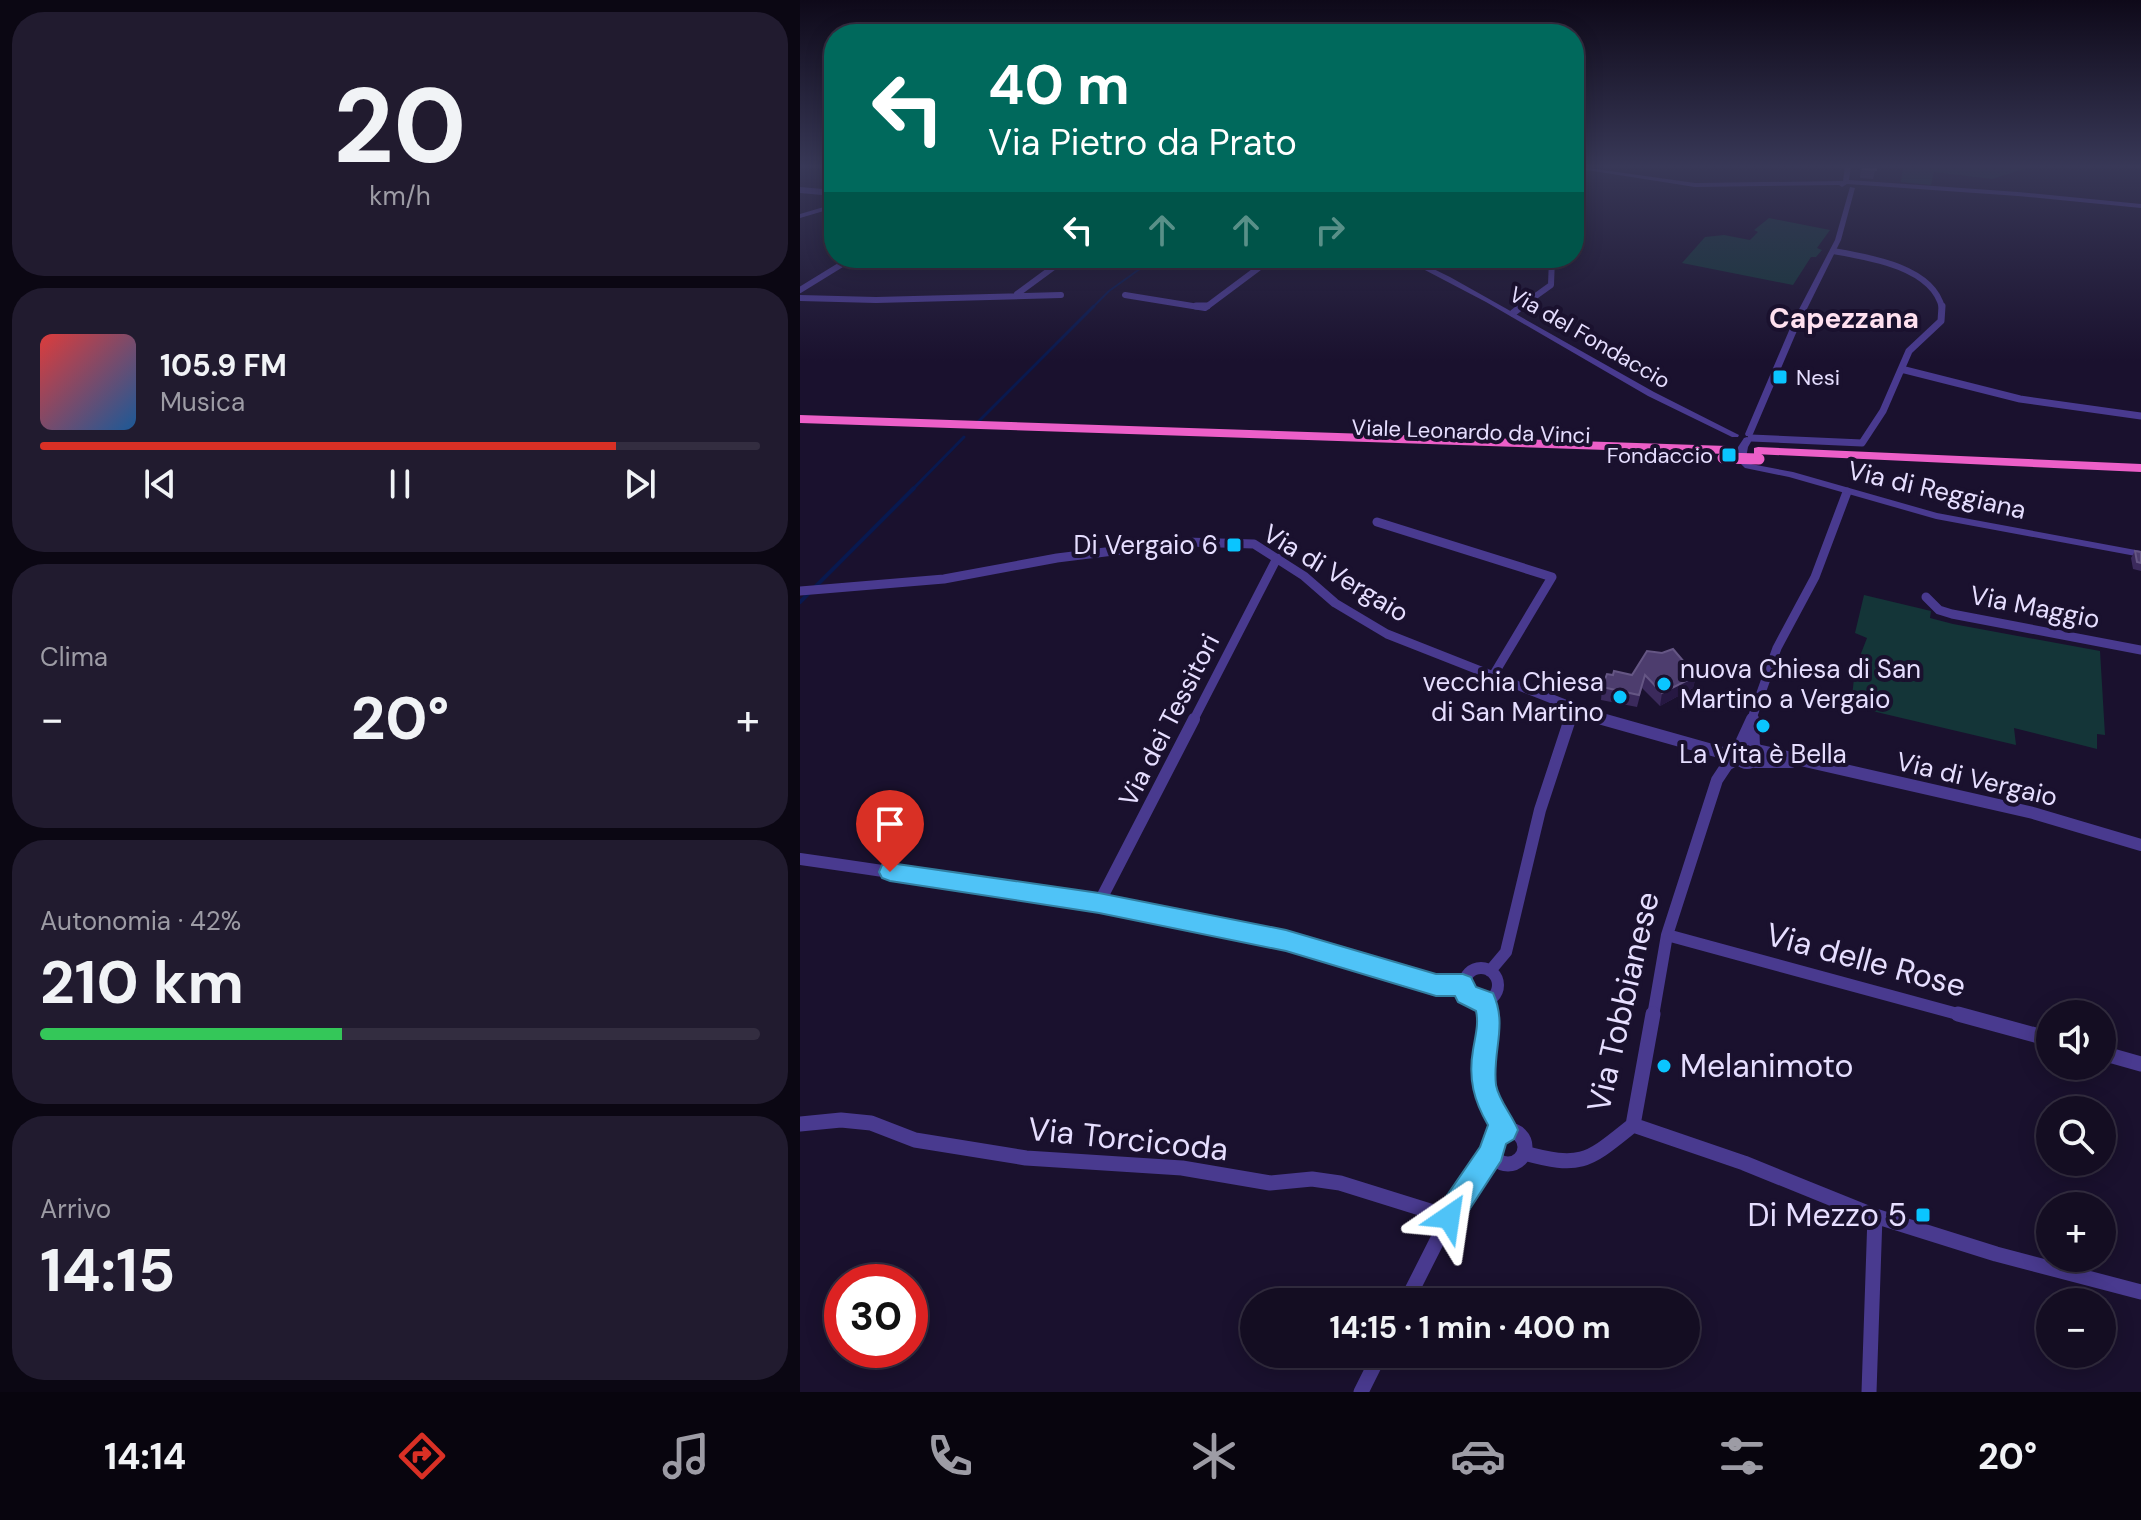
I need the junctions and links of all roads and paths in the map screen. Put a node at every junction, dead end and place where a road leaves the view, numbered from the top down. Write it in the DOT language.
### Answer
graph roads {
  1 [pos="1841,231"];
  2 [pos="1833,251"];
  3 [pos="836,268"];
  4 [pos="1052,268"];
  5 [pos="1259,268"];
  6 [pos="1425,268"];
  7 [pos="1552,268"];
  8 [pos="800,290"];
  9 [pos="1017,294"];
  10 [pos="1061,295"];
  11 [pos="1125,295"];
  12 [pos="800,298"];
  13 [pos="1513,313"];
  14 [pos="1901,369"];
  15 [pos="2141,416"];
  16 [pos="800,419"];
  17 [pos="800,427"];
  18 [pos="1743,437"];
  19 [pos="1725,454"];
  20 [pos="1758,455"];
  21 [pos="2141,468"];
  22 [pos="2141,477"];
  23 [pos="1847,492"];
  24 [pos="1377,522"];
  25 [pos="2141,554"];
  26 [pos="1277,558"];
  27 [pos="800,591"];
  28 [pos="1926,597"];
  29 [pos="2141,650"];
  30 [pos="1494,674"];
  31 [pos="1573,709"];
  32 [pos="1753,717"];
  33 [pos="1705,749"];
  34 [pos="1738,753"];
  35 [pos="1755,753"];
  36 [pos="1717,780"];
  37 [pos="2141,845"];
  38 [pos="800,859"];
  39 [pos="1099,903"];
  40 [pos="1667,935"];
  41 [pos="1490,971"];
  42 [pos="1463,985"];
  43 [pos="1485,1000"];
  44 [pos="2036,1035"];
  45 [pos="2116,1057"];
  46 [pos="2141,1064"];
  47 [pos="800,1124"];
  48 [pos="1633,1125"];
  49 [pos="1505,1130"];
  50 [pos="1492,1151"];
  51 [pos="1524,1153"];
  52 [pos="1875,1216"];
  53 [pos="1449,1217"];
  54 [pos="1413,1288"];
  55 [pos="2141,1292"];
  56 [pos="1373,1368"];
  57 [pos="1361,1392"];
  58 [pos="1869,1392"];
  1 -- 2 [label="street"];
  2 -- 14 [label="street"];
  2 -- 18 [label="street"];
  3 -- 8 [label="street"];
  4 -- 9 [label="street"];
  5 -- 11 [label="street"];
  6 -- 13 [label="street, Via del Fondaccio"];
  7 -- 13 [label="street"];
  9 -- 10 [label="street"];
  9 -- 12 [label="street"];
  13 -- 18 [label="street, Via del Fondaccio"];
  14 -- 15 [label="street"];
  14 -- 18 [label="street"];
  16 -- 19 [label="highway, Viale Leonardo da Vinci"];
  17 -- 19 [label="highway, Viale Leonardo da Vinci"];
  18 -- 23 [label="street, Via di Reggiana"];
  19 -- 20 [label="highway, Viale Leonardo da Vinci, bridge"];
  20 -- 21 [label="highway, Viale Leonardo da Vinci"];
  20 -- 22 [label="highway, Viale Leonardo da Vinci"];
  23 -- 25 [label="street, Via di Reggiana"];
  23 -- 32 [label="street, Via Tobbianese"];
  24 -- 30 [label="street"];
  26 -- 27 [label="street, Via di Vergaio"];
  26 -- 30 [label="street, Via di Vergaio"];
  26 -- 39 [label="street, Via dei Tessitori"];
  28 -- 29 [label="street, Via Maggio"];
  30 -- 31 [label="street, Via di Vergaio"];
  31 -- 33 [label="street, Via di Vergaio"];
  31 -- 41 [label="street"];
  32 -- 34 [label="street, Via Tobbianese"];
  32 -- 35 [label="street, Via Tobbianese"];
  33 -- 34 [label="street, Via di Vergaio"];
  33 -- 36 [label="street"];
  34 -- 35 [label="street, Via di Vergaio"];
  34 -- 35 [label="street, Via di Vergaio"];
  34 -- 36 [label="street, Via Tobbianese"];
  35 -- 37 [label="street, Via di Vergaio"];
  36 -- 40 [label="street, Via Tobbianese"];
  38 -- 39 [label="street"];
  39 -- 42 [label="street"];
  40 -- 44 [label="street, Via delle Rose"];
  40 -- 48 [label="street, Via Tobbianese"];
  41 -- 42 [label="street"];
  41 -- 43 [label="street"];
  42 -- 43 [label="street"];
  43 -- 49 [label="street"];
  45 -- 46 [label="street"];
  47 -- 53 [label="street, Via Torcicoda"];
  48 -- 51 [label="street, Via Tobbianese"];
  48 -- 52 [label="street"];
  49 -- 50 [label="street"];
  49 -- 51 [label="street"];
  50 -- 51 [label="street, Via Tobbianese"];
  50 -- 53 [label="street"];
  52 -- 55 [label="street"];
  52 -- 58 [label="street"];
  53 -- 54 [label="street"];
  56 -- 57 [label="street"];
}
